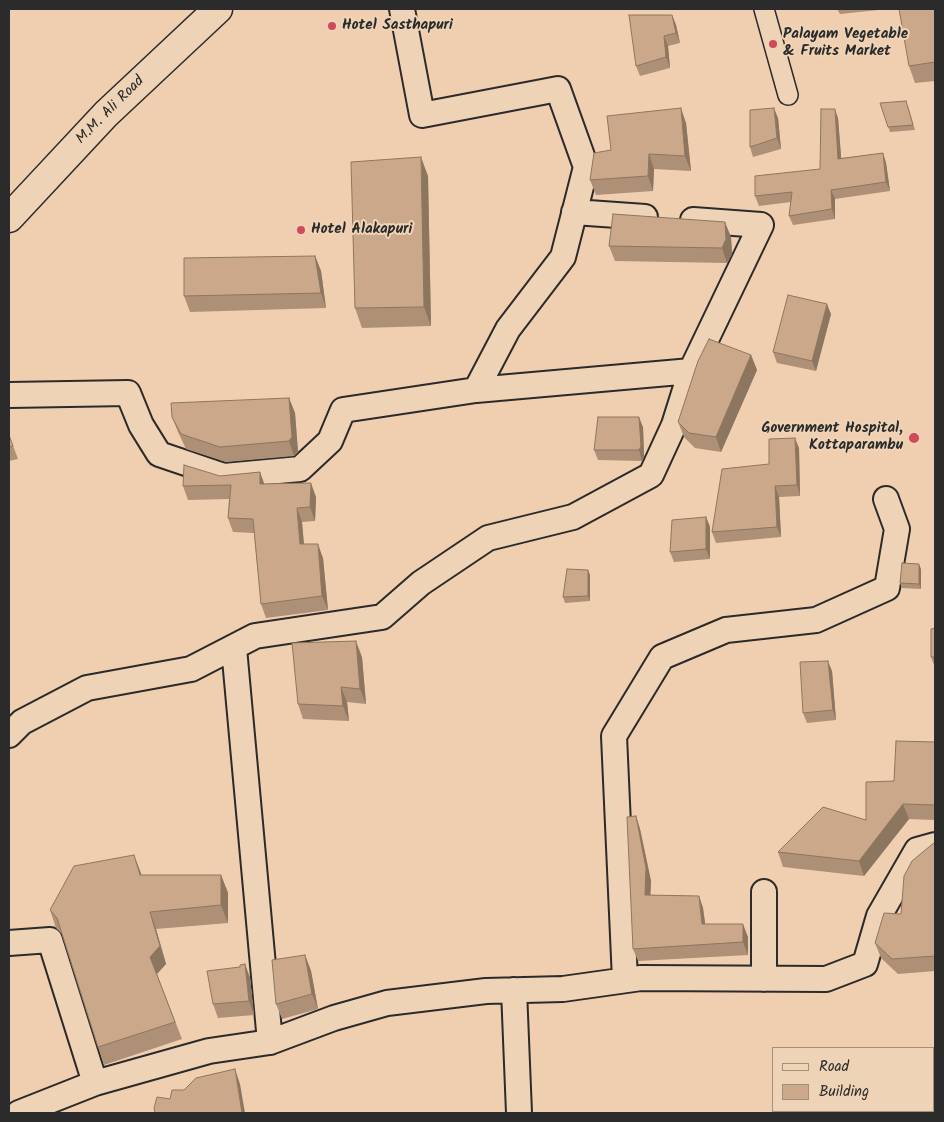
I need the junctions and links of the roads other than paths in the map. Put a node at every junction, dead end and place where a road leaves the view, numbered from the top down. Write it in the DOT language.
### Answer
graph roads {
  1 [pos="218,9"];
  2 [pos="402,9"];
  3 [pos="764,9"];
  4 [pos="788,95"];
  5 [pos="574,212"];
  6 [pos="9,218"];
  7 [pos="691,372"];
  8 [pos="476,390"];
  9 [pos="9,395"];
  10 [pos="886,499"];
  11 [pos="234,648"];
  12 [pos="9,735"];
  13 [pos="935,845"];
  14 [pos="764,892"];
  15 [pos="9,943"];
  16 [pos="764,979"];
  17 [pos="625,980"];
  18 [pos="514,990"];
  19 [pos="270,1042"];
  20 [pos="96,1083"];
  21 [pos="19,1113"];
  22 [pos="519,1113"];
  1 -- 6 [label="main road, M.M. Ali Road"];
  2 -- 5 [label="street"];
  3 -- 4 [label="street"];
  5 -- 7 [label="street"];
  5 -- 8 [label="street"];
  7 -- 8 [label="street"];
  7 -- 11 [label="street"];
  8 -- 9 [label="street"];
  10 -- 17 [label="street"];
  11 -- 12 [label="street"];
  11 -- 19 [label="street"];
  13 -- 16 [label="street"];
  14 -- 16 [label="street"];
  15 -- 20 [label="street"];
  16 -- 17 [label="street"];
  17 -- 18 [label="street"];
  18 -- 19 [label="street"];
  18 -- 22 [label="street"];
  19 -- 20 [label="street"];
  20 -- 21 [label="street"];
}
